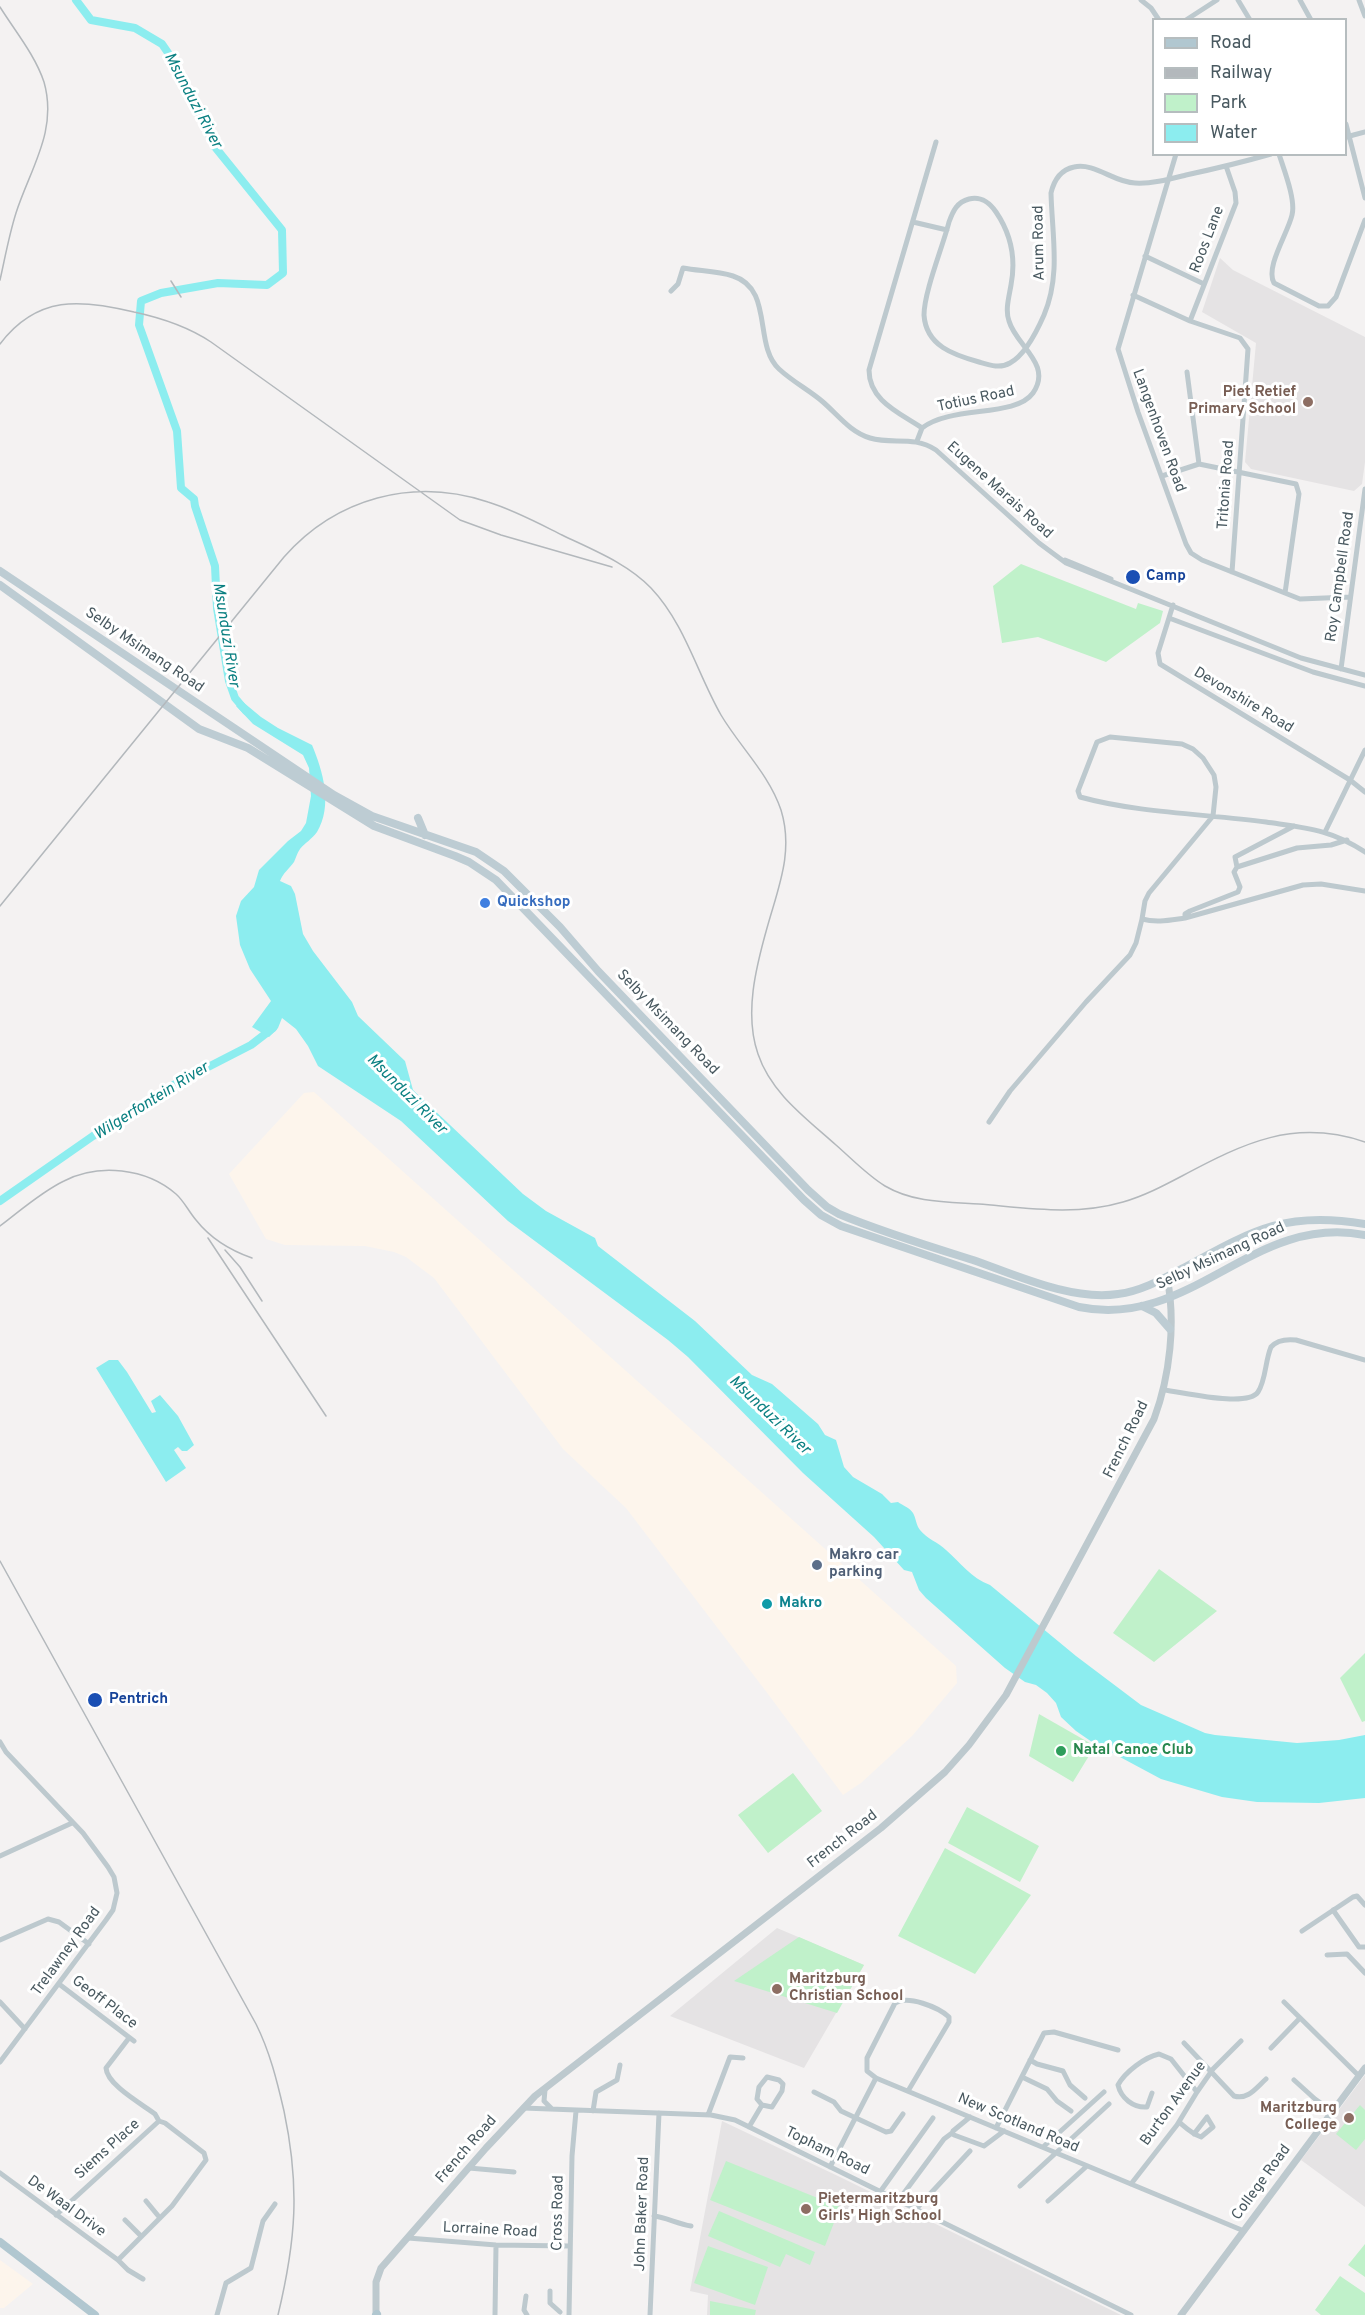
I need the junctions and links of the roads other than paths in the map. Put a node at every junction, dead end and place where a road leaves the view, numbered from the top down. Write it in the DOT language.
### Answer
graph roads {
  1 [pos="1141,0"];
  2 [pos="1217,0"];
  3 [pos="1238,0"];
  4 [pos="1300,0"];
  5 [pos="1359,0"];
  6 [pos="1365,16"];
  7 [pos="1158,18"];
  8 [pos="1189,18"];
  9 [pos="1249,18"];
  10 [pos="1310,18"];
  11 [pos="1365,132"];
  12 [pos="1347,136"];
  13 [pos="936,142"];
  14 [pos="1175,156"];
  15 [pos="1264,156"];
  16 [pos="1280,156"];
  17 [pos="1226,166"];
  18 [pos="1169,179"];
  19 [pos="1365,198"];
  20 [pos="1365,220"];
  21 [pos="913,222"];
  22 [pos="947,230"];
  23 [pos="1145,256"];
  24 [pos="1204,284"];
  25 [pos="671,291"];
  26 [pos="1133,295"];
  27 [pos="1190,321"];
  28 [pos="1026,347"];
  29 [pos="1187,372"];
  30 [pos="922,428"];
  31 [pos="917,441"];
  32 [pos="1199,464"];
  33 [pos="1239,472"];
  34 [pos="1162,476"];
  35 [pos="1365,489"];
  36 [pos="0,571"];
  37 [pos="1232,572"];
  38 [pos="0,585"];
  39 [pos="1285,592"];
  40 [pos="1349,597"];
  41 [pos="1173,605"];
  42 [pos="1169,618"];
  43 [pos="1341,669"];
  44 [pos="1365,675"];
  45 [pos="1365,686"];
  46 [pos="1365,750"];
  47 [pos="304,779"];
  48 [pos="1350,780"];
  49 [pos="1365,792"];
  50 [pos="334,799"];
  51 [pos="1213,816"];
  52 [pos="418,818"];
  53 [pos="387,822"];
  54 [pos="1295,825"];
  55 [pos="1325,832"];
  56 [pos="424,835"];
  57 [pos="409,840"];
  58 [pos="1347,840"];
  59 [pos="1365,852"];
  60 [pos="1237,867"];
  61 [pos="1365,891"];
  62 [pos="1185,918"];
  63 [pos="1142,919"];
  64 [pos="989,1122"];
  65 [pos="1365,1224"];
  66 [pos="1365,1235"];
  67 [pos="1167,1277"];
  68 [pos="1171,1298"];
  69 [pos="1142,1306"];
  70 [pos="1170,1329"];
  71 [pos="1365,1360"];
  72 [pos="1164,1390"];
  73 [pos="0,1742"];
  74 [pos="6,1752"];
  75 [pos="0,1756"];
  76 [pos="72,1823"];
  77 [pos="0,1856"];
  78 [pos="1365,1905"];
  79 [pos="1333,1910"];
  80 [pos="1302,1931"];
  81 [pos="0,1940"];
  82 [pos="89,1944"];
  83 [pos="1365,1947"];
  84 [pos="1327,1955"];
  85 [pos="1365,1973"];
  86 [pos="59,1984"];
  87 [pos="0,2002"];
  88 [pos="1284,2002"];
  89 [pos="1300,2018"];
  90 [pos="25,2029"];
  91 [pos="1241,2041"];
  92 [pos="1184,2043"];
  93 [pos="1271,2048"];
  94 [pos="1118,2050"];
  95 [pos="743,2058"];
  96 [pos="1030,2060"];
  97 [pos="0,2062"];
  98 [pos="620,2065"];
  99 [pos="1365,2068"];
  100 [pos="1211,2072"];
  101 [pos="1359,2076"];
  102 [pos="1022,2077"];
  103 [pos="876,2078"];
  104 [pos="1266,2079"];
  105 [pos="1294,2080"];
  106 [pos="545,2088"];
  107 [pos="908,2091"];
  108 [pos="814,2092"];
  109 [pos="1104,2092"];
  110 [pos="1197,2092"];
  111 [pos="1152,2093"];
  112 [pos="1085,2098"];
  113 [pos="1109,2104"];
  114 [pos="762,2105"];
  115 [pos="523,2108"];
  116 [pos="554,2110"];
  117 [pos="576,2111"];
  118 [pos="593,2111"];
  119 [pos="1071,2111"];
  120 [pos="1333,2112"];
  121 [pos="659,2113"];
  122 [pos="903,2114"];
  123 [pos="708,2115"];
  124 [pos="856,2117"];
  125 [pos="970,2117"];
  126 [pos="933,2118"];
  127 [pos="159,2121"];
  128 [pos="1179,2122"];
  129 [pos="749,2127"];
  130 [pos="996,2128"];
  131 [pos="1004,2131"];
  132 [pos="952,2133"];
  133 [pos="1194,2134"];
  134 [pos="1043,2147"];
  135 [pos="970,2151"];
  136 [pos="1058,2153"];
  137 [pos="1087,2166"];
  138 [pos="830,2167"];
  139 [pos="469,2168"];
  140 [pos="514,2172"];
  141 [pos="0,2173"];
  142 [pos="1131,2184"];
  143 [pos="1020,2186"];
  144 [pos="880,2192"];
  145 [pos="146,2201"];
  146 [pos="898,2201"];
  147 [pos="1048,2201"];
  148 [pos="275,2204"];
  149 [pos="915,2209"];
  150 [pos="56,2215"];
  151 [pos="654,2216"];
  152 [pos="160,2218"];
  153 [pos="125,2220"];
  154 [pos="691,2226"];
  155 [pos="1244,2231"];
  156 [pos="141,2236"];
  157 [pos="408,2238"];
  158 [pos="0,2242"];
  159 [pos="496,2245"];
  160 [pos="570,2246"];
  161 [pos="0,2250"];
  162 [pos="118,2260"];
  163 [pos="143,2278"];
  164 [pos="550,2291"];
  165 [pos="526,2296"];
  166 [pos="569,2312"];
  167 [pos="558,2313"];
  168 [pos="376,2314"];
  169 [pos="89,2315"];
  170 [pos="95,2315"];
  171 [pos="217,2315"];
  172 [pos="495,2315"];
  173 [pos="527,2315"];
  174 [pos="650,2315"];
  175 [pos="1131,2315"];
  176 [pos="1181,2315"];
  1 -- 7 [label="street"];
  2 -- 8 [label="street"];
  3 -- 9 [label="street"];
  4 -- 10 [label="street"];
  5 -- 6 [label="street"];
  11 -- 12 [label="street"];
  12 -- 19 [label="street"];
  13 -- 21 [label="street"];
  14 -- 18 [label="street, Langenhoven Road"];
  15 -- 17 [label="street, Arum Road"];
  16 -- 20 [label="street"];
  17 -- 18 [label="street, Arum Road"];
  17 -- 24 [label="street, Roos Lane"];
  18 -- 23 [label="street, Langenhoven Road"];
  18 -- 28 [label="street, Arum Road"];
  21 -- 22 [label="street"];
  21 -- 30 [label="street"];
  22 -- 28 [label="street"];
  22 -- 28 [label="street"];
  23 -- 24 [label="street"];
  23 -- 26 [label="street, Langenhoven Road"];
  24 -- 27 [label="street, Roos Lane"];
  25 -- 31 [label="street, Eugene Marais Road"];
  26 -- 27 [label="street, Tritonia Road"];
  26 -- 34 [label="street, Langenhoven Road"];
  27 -- 33 [label="street, Tritonia Road"];
  28 -- 30 [label="street, Totius Road"];
  29 -- 32 [label="street"];
  30 -- 31 [label="street, Totius Road"];
  31 -- 41 [label="street, Eugene Marais Road"];
  32 -- 33 [label="street"];
  32 -- 34 [label="street"];
  33 -- 37 [label="street, Tritonia Road"];
  33 -- 39 [label="street"];
  34 -- 37 [label="street, Langenhoven Road"];
  35 -- 40 [label="street, Roy Campbell Road"];
  36 -- 47 [label="main road, Selby Msimang Road"];
  37 -- 39 [label="street, Langenhoven Road"];
  38 -- 47 [label="main road, Selby Msimang Road"];
  39 -- 40 [label="street, Langenhoven Road"];
  40 -- 43 [label="street, Roy Campbell Road"];
  41 -- 42 [label="street, Devonshire Road"];
  41 -- 43 [label="street, Eugene Marais Road"];
  42 -- 45 [label="street"];
  42 -- 48 [label="street, Devonshire Road"];
  43 -- 44 [label="street, Eugene Marais Road"];
  46 -- 48 [label="street"];
  47 -- 50 [label="main road, Selby Msimang Road"];
  48 -- 49 [label="street, Devonshire Road"];
  48 -- 55 [label="street"];
  50 -- 53 [label="main road, Selby Msimang Road"];
  50 -- 57 [label="main road, Selby Msimang Road"];
  51 -- 51 [label="street"];
  51 -- 54 [label="street"];
  51 -- 63 [label="street"];
  52 -- 56 [label="main road"];
  53 -- 56 [label="main road, Selby Msimang Road"];
  53 -- 57 [label="main road"];
  54 -- 55 [label="street"];
  54 -- 60 [label="street"];
  55 -- 58 [label="street"];
  56 -- 67 [label="main road, Selby Msimang Road"];
  57 -- 69 [label="main road, Selby Msimang Road"];
  58 -- 59 [label="street"];
  58 -- 60 [label="street"];
  60 -- 62 [label="street"];
  61 -- 62 [label="street"];
  62 -- 63 [label="street"];
  63 -- 64 [label="street"];
  65 -- 67 [label="main road, Selby Msimang Road"];
  66 -- 68 [label="main road, Selby Msimang Road"];
  67 -- 68 [label="street, French Road"];
  68 -- 69 [label="main road, Selby Msimang Road"];
  68 -- 70 [label="street, French Road"];
  69 -- 70 [label="main road"];
  70 -- 72 [label="street, French Road"];
  71 -- 72 [label="street"];
  72 -- 106 [label="street, French Road"];
  73 -- 74 [label="street, Trelawney Road"];
  74 -- 75 [label="street"];
  74 -- 76 [label="street, Trelawney Road"];
  76 -- 77 [label="street"];
  76 -- 82 [label="street, Trelawney Road"];
  78 -- 79 [label="street"];
  79 -- 80 [label="street"];
  79 -- 83 [label="street"];
  81 -- 82 [label="street"];
  82 -- 86 [label="street, Trelawney Road"];
  84 -- 85 [label="street"];
  86 -- 90 [label="street, Trelawney Road"];
  86 -- 127 [label="street, Geoff Place"];
  87 -- 90 [label="street"];
  88 -- 89 [label="street"];
  89 -- 93 [label="street"];
  89 -- 101 [label="street"];
  90 -- 97 [label="street, Trelawney Road"];
  91 -- 100 [label="street, Burton Avenue"];
  92 -- 100 [label="street"];
  94 -- 96 [label="street"];
  95 -- 123 [label="street"];
  96 -- 102 [label="street"];
  96 -- 112 [label="street"];
  98 -- 118 [label="street"];
  99 -- 101 [label="street, College Road"];
  100 -- 104 [label="street"];
  100 -- 110 [label="street, Burton Avenue"];
  101 -- 120 [label="street, College Road"];
  102 -- 119 [label="street"];
  102 -- 130 [label="street"];
  103 -- 107 [label="street, New Scotland Road"];
  103 -- 107 [label="street"];
  103 -- 124 [label="street"];
  105 -- 120 [label="street"];
  106 -- 115 [label="street, French Road"];
  106 -- 116 [label="street"];
  107 -- 125 [label="street, New Scotland Road"];
  108 -- 124 [label="street"];
  109 -- 134 [label="street"];
  110 -- 111 [label="street"];
  110 -- 128 [label="street, Burton Avenue"];
  113 -- 136 [label="street"];
  114 -- 114 [label="street"];
  114 -- 129 [label="street"];
  115 -- 116 [label="street, Topham Road"];
  115 -- 139 [label="street, French Road"];
  116 -- 117 [label="street, Topham Road"];
  117 -- 118 [label="street, Topham Road"];
  117 -- 160 [label="street, Cross Road"];
  118 -- 121 [label="street, Topham Road"];
  120 -- 155 [label="street, College Road"];
  121 -- 123 [label="street, Topham Road"];
  121 -- 151 [label="street, John Baker Road"];
  122 -- 124 [label="street"];
  123 -- 129 [label="street, Topham Road"];
  124 -- 138 [label="street"];
  125 -- 130 [label="street, New Scotland Road"];
  125 -- 132 [label="street"];
  126 -- 144 [label="street"];
  127 -- 150 [label="street, Siems Place"];
  127 -- 152 [label="street, Siems Place"];
  128 -- 133 [label="street"];
  128 -- 142 [label="street, Burton Avenue"];
  129 -- 138 [label="street, Topham Road"];
  130 -- 131 [label="street, New Scotland Road"];
  131 -- 132 [label="street"];
  131 -- 134 [label="street, New Scotland Road"];
  132 -- 146 [label="street"];
  134 -- 136 [label="street, New Scotland Road"];
  135 -- 149 [label="street"];
  136 -- 137 [label="street, New Scotland Road"];
  136 -- 143 [label="street"];
  137 -- 142 [label="street, New Scotland Road"];
  137 -- 147 [label="street"];
  138 -- 144 [label="street, Topham Road"];
  139 -- 140 [label="street"];
  139 -- 157 [label="street, French Road"];
  141 -- 150 [label="street, De Waal Drive"];
  142 -- 155 [label="street, New Scotland Road"];
  144 -- 146 [label="street, Topham Road"];
  145 -- 152 [label="street"];
  146 -- 149 [label="street, Topham Road"];
  148 -- 171 [label="street"];
  149 -- 175 [label="street, Topham Road"];
  150 -- 162 [label="street, De Waal Drive"];
  151 -- 154 [label="street"];
  151 -- 174 [label="street, John Baker Road"];
  152 -- 156 [label="street"];
  153 -- 156 [label="street"];
  155 -- 176 [label="street, College Road"];
  156 -- 162 [label="street"];
  157 -- 159 [label="street, Lorraine Road"];
  157 -- 168 [label="street, French Road"];
  158 -- 170 [label="main road"];
  159 -- 160 [label="street, Lorraine Road"];
  159 -- 172 [label="street"];
  160 -- 166 [label="street, Cross Road"];
  161 -- 169 [label="main road"];
  162 -- 163 [label="street, De Waal Drive"];
  164 -- 167 [label="street"];
  165 -- 173 [label="street"];
  166 -- 167 [label="street"];
}
